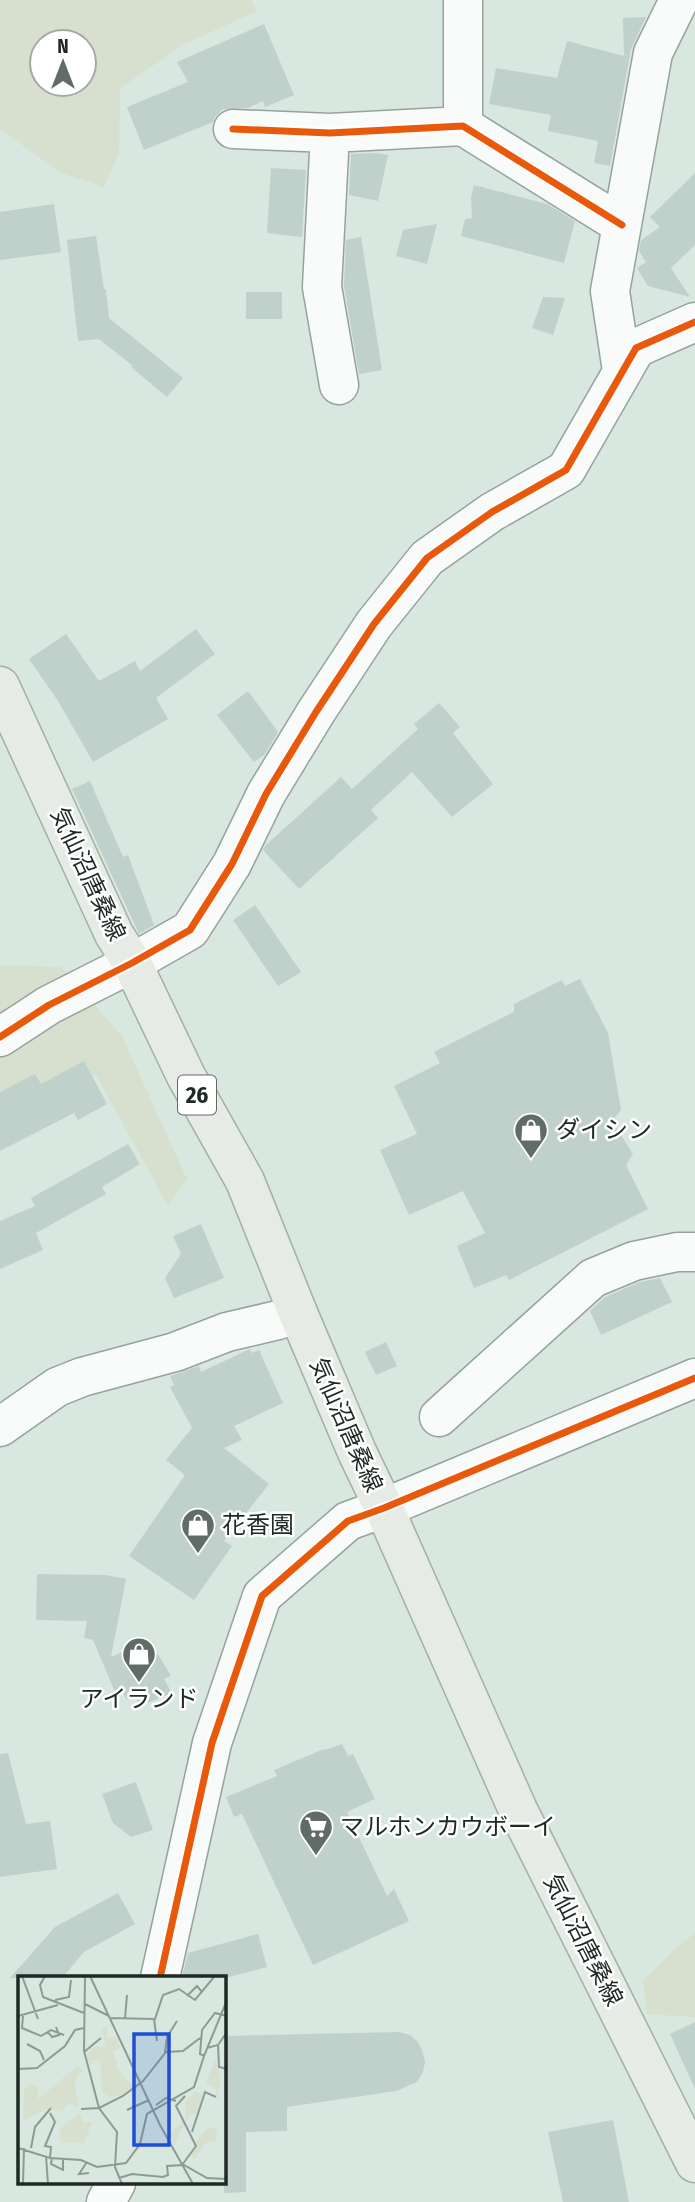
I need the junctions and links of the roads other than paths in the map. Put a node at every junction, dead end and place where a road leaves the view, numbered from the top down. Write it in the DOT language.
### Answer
graph roads {
  1 [pos="463,0"];
  2 [pos="679,0"];
  3 [pos="463,126"];
  4 [pos="233,129"];
  5 [pos="330,133"];
  6 [pos="622,225"];
  7 [pos="695,322"];
  8 [pos="622,371"];
  9 [pos="339,385"];
  10 [pos="0,686"];
  11 [pos="132,963"];
  12 [pos="0,1037"];
  13 [pos="695,1252"];
  14 [pos="298,1314"];
  15 [pos="695,1378"];
  16 [pos="439,1417"];
  17 [pos="0,1427"];
  18 [pos="384,1508"];
  19 [pos="160,1976"];
  20 [pos="695,2163"];
  21 [pos="115,2184"];
  22 [pos="106,2202"];
  1 -- 3 [label="street"];
  2 -- 6 [label="street"];
  3 -- 5 [label="street"];
  3 -- 6 [label="street"];
  4 -- 5 [label="street"];
  5 -- 9 [label="street"];
  6 -- 8 [label="street"];
  7 -- 8 [label="street"];
  8 -- 11 [label="street"];
  10 -- 11 [label="main road, 気仙沼唐桑線 / 26"];
  11 -- 12 [label="street"];
  11 -- 14 [label="main road, 気仙沼唐桑線 / 26"];
  13 -- 16 [label="street"];
  14 -- 17 [label="street"];
  14 -- 18 [label="main road, 気仙沼唐桑線 / 26"];
  15 -- 18 [label="street"];
  18 -- 19 [label="street"];
  18 -- 20 [label="main road, 気仙沼唐桑線 / 26"];
  21 -- 22 [label="street"];
}
